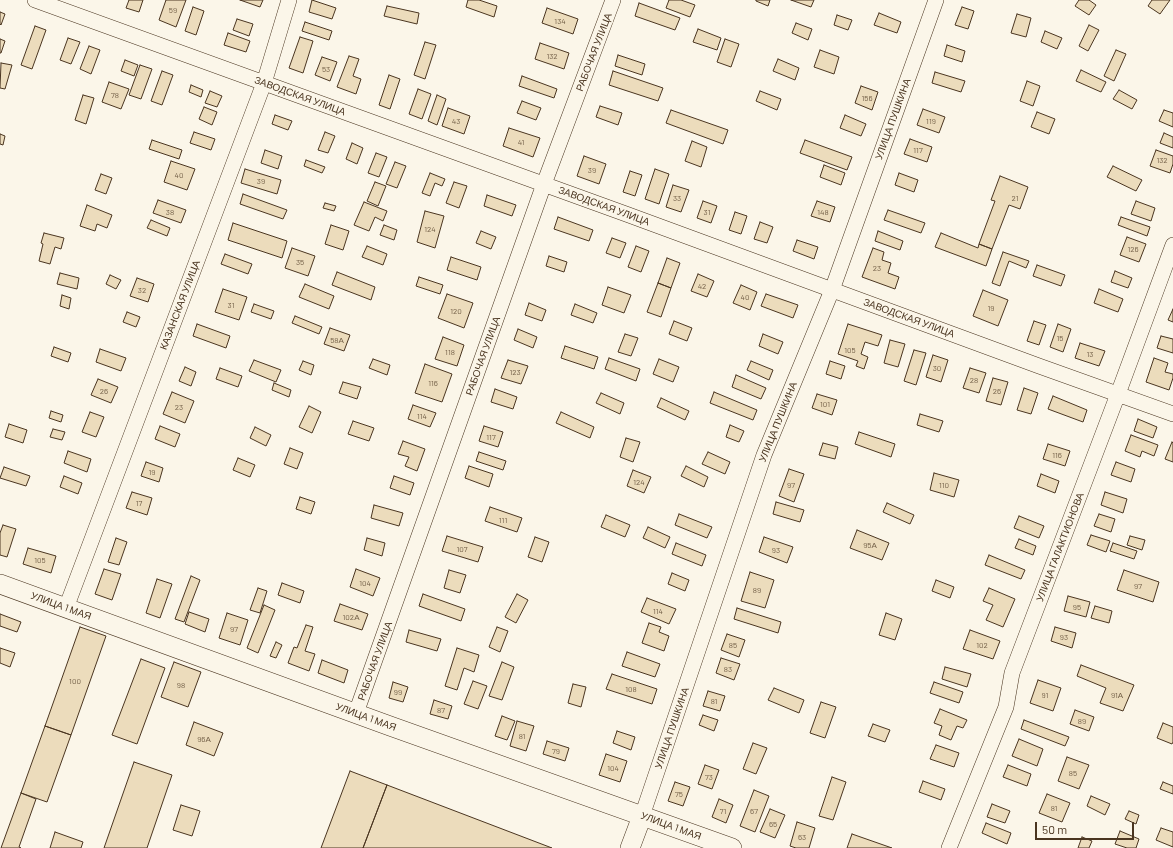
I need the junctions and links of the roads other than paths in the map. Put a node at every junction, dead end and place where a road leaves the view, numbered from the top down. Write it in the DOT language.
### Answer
graph roads {
  1 [pos="35,0"];
  2 [pos="288,0"];
  3 [pos="613,0"];
  4 [pos="936,0"];
  5 [pos="264,83"];
  6 [pos="544,184"];
  7 [pos="1173,245"];
  8 [pos="832,290"];
  9 [pos="1118,394"];
  10 [pos="1173,414"];
  11 [pos="0,584"];
  12 [pos="66,608"];
  13 [pos="356,713"];
  14 [pos="642,816"];
  15 [pos="630,848"];
  16 [pos="732,848"];
  17 [pos="949,848"];
  1 -- 5 [label="street, ЗАВОДСКАЯ УЛИЦА"];
  2 -- 5 [label="street, КАЗАНСКАЯ УЛИЦА"];
  3 -- 6 [label="street, РАБОЧАЯ УЛИЦА"];
  4 -- 8 [label="street, УЛИЦА ПУШКИНА"];
  5 -- 6 [label="street, ЗАВОДСКАЯ УЛИЦА"];
  5 -- 12 [label="street, КАЗАНСКАЯ УЛИЦА"];
  6 -- 8 [label="street, ЗАВОДСКАЯ УЛИЦА"];
  6 -- 13 [label="street, РАБОЧАЯ УЛИЦА"];
  7 -- 9 [label="street, УЛИЦА ГАЛАКТИОНОВА"];
  8 -- 9 [label="street, ЗАВОДСКАЯ УЛИЦА"];
  8 -- 14 [label="street, УЛИЦА ПУШКИНА"];
  9 -- 10 [label="street, ЗАВОДСКАЯ УЛИЦА"];
  9 -- 17 [label="street, УЛИЦА ГАЛАКТИОНОВА"];
  11 -- 12 [label="main road, УЛИЦА 1 МАЯ"];
  12 -- 13 [label="main road, УЛИЦА 1 МАЯ"];
  13 -- 14 [label="main road, УЛИЦА 1 МАЯ"];
  14 -- 15 [label="main road, УЛИЦА ПУШКИНА"];
  14 -- 16 [label="main road, УЛИЦА 1 МАЯ"];
}
